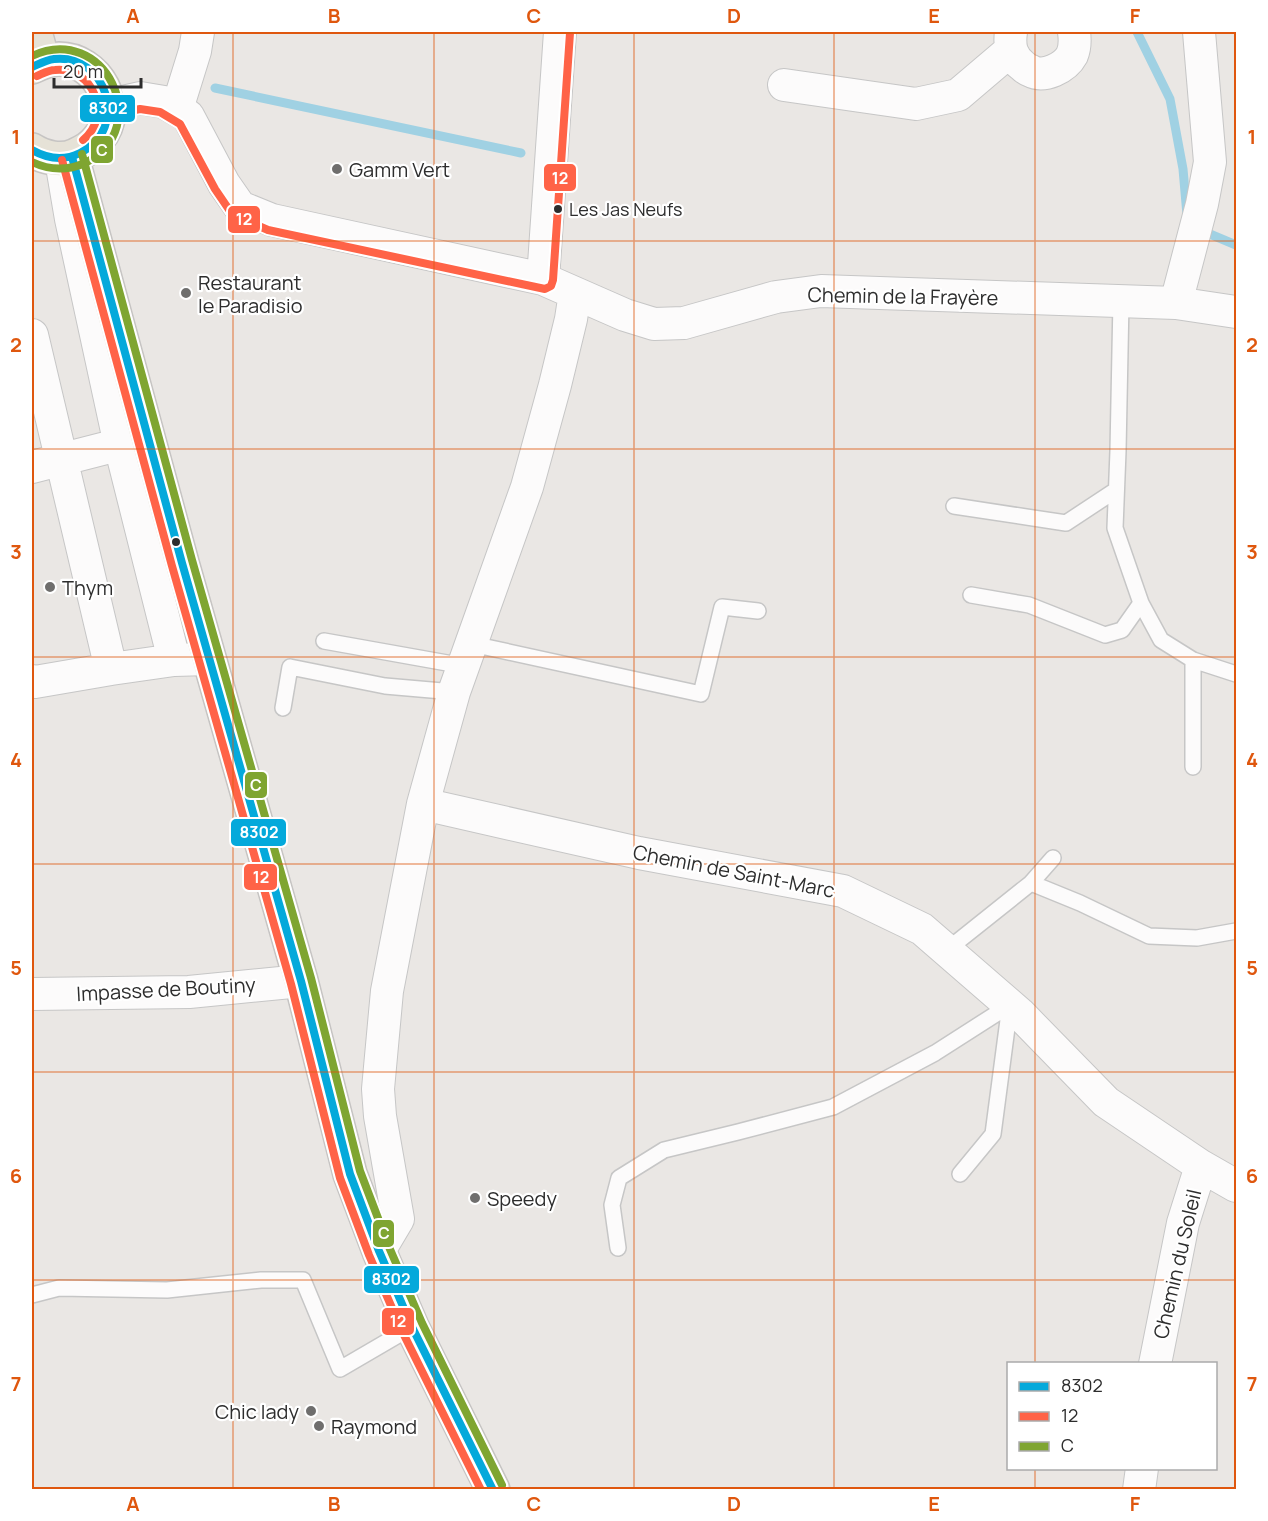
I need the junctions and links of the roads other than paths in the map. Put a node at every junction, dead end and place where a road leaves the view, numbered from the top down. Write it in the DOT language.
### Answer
graph roads {
  1 [pos="198,32"];
  2 [pos="560,32"];
  3 [pos="1074,32"];
  4 [pos="1199,32"];
  5 [pos="1011,41"];
  6 [pos="37,53"];
  7 [pos="784,85"];
  8 [pos="109,105"];
  9 [pos="177,109"];
  10 [pos="55,155"];
  11 [pos="543,279"];
  12 [pos="575,293"];
  13 [pos="1121,301"];
  14 [pos="1176,303"];
  15 [pos="1236,312"];
  16 [pos="32,335"];
  17 [pos="134,441"];
  18 [pos="46,464"];
  19 [pos="1116,490"];
  20 [pos="954,506"];
  21 [pos="971,595"];
  22 [pos="1141,603"];
  23 [pos="758,612"];
  24 [pos="324,641"];
  25 [pos="209,659"];
  26 [pos="174,660"];
  27 [pos="1193,660"];
  28 [pos="463,668"];
  29 [pos="111,669"];
  30 [pos="1236,674"];
  31 [pos="32,681"];
  32 [pos="284,708"];
  33 [pos="1193,767"];
  34 [pos="423,804"];
  35 [pos="1053,858"];
  36 [pos="1031,883"];
  37 [pos="1236,931"];
  38 [pos="947,950"];
  39 [pos="301,981"];
  40 [pos="32,994"];
  41 [pos="1010,1005"];
  42 [pos="1201,1166"];
  43 [pos="960,1174"];
  44 [pos="1236,1186"];
  45 [pos="618,1248"];
  46 [pos="379,1251"];
  47 [pos="32,1295"];
  48 [pos="412,1327"];
  49 [pos="1155,1362"];
  50 [pos="1142,1470"];
  51 [pos="494,1490"];
  52 [pos="1139,1490"];
  1 -- 9 [label="street"];
  2 -- 11 [label="street"];
  3 -- 5 [label="street"];
  4 -- 14 [label="street"];
  5 -- 7 [label="street"];
  6 -- 8 [label="main road"];
  8 -- 9 [label="street"];
  8 -- 10 [label="main road"];
  9 -- 11 [label="street, Chemin de la Frayère"];
  10 -- 17 [label="main road"];
  11 -- 12 [label="street, Chemin de la Frayère"];
  12 -- 13 [label="street, Chemin de la Frayère"];
  12 -- 28 [label="street"];
  13 -- 14 [label="street, Chemin de la Frayère"];
  13 -- 19 [label="lane"];
  14 -- 15 [label="street, Chemin de la Frayère"];
  16 -- 18 [label="street"];
  17 -- 18 [label="street"];
  17 -- 25 [label="main road"];
  17 -- 26 [label="street"];
  18 -- 29 [label="street"];
  19 -- 20 [label="lane"];
  19 -- 22 [label="lane"];
  21 -- 22 [label="lane"];
  22 -- 27 [label="lane"];
  23 -- 28 [label="lane"];
  24 -- 28 [label="lane"];
  25 -- 26 [label="street"];
  25 -- 39 [label="main road"];
  26 -- 29 [label="street"];
  27 -- 30 [label="lane"];
  27 -- 33 [label="lane"];
  28 -- 32 [label="lane"];
  28 -- 34 [label="street"];
  29 -- 31 [label="street"];
  34 -- 38 [label="street, Chemin de Saint-Marc"];
  34 -- 46 [label="street"];
  35 -- 36 [label="lane"];
  36 -- 37 [label="lane"];
  36 -- 38 [label="lane"];
  38 -- 41 [label="street, Chemin de Saint-Marc"];
  39 -- 40 [label="street, Impasse de Boutiny"];
  39 -- 46 [label="main road"];
  41 -- 42 [label="street, Chemin de Saint-Marc"];
  41 -- 43 [label="lane"];
  41 -- 45 [label="lane"];
  42 -- 44 [label="street, Chemin de Saint-Marc"];
  42 -- 49 [label="street, Chemin du Soleil"];
  46 -- 48 [label="main road"];
  47 -- 48 [label="lane"];
  48 -- 51 [label="main road"];
  50 -- 52 [label="street"];
}
